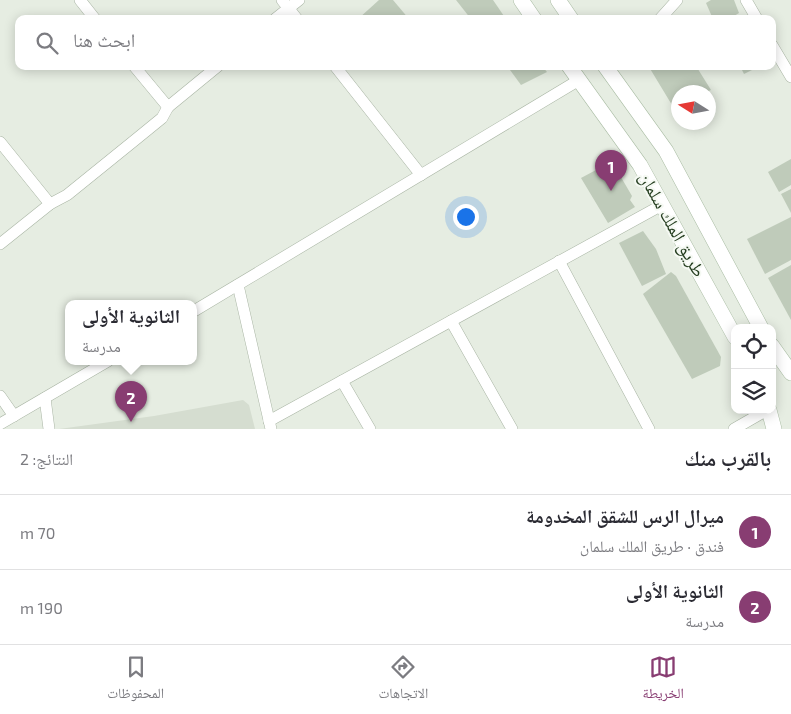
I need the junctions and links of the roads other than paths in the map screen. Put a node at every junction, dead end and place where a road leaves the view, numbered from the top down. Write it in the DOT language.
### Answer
graph roads {
  1 [pos="80,0"];
  2 [pos="298,0"];
  3 [pos="521,0"];
  4 [pos="558,0"];
  5 [pos="677,0"];
  6 [pos="746,0"];
  7 [pos="285,4"];
  8 [pos="92,15"];
  9 [pos="278,15"];
  10 [pos="294,15"];
  11 [pos="531,15"];
  12 [pos="568,15"];
  13 [pos="664,15"];
  14 [pos="755,15"];
  15 [pos="776,52"];
  16 [pos="137,70"];
  17 [pos="213,70"];
  18 [pos="338,70"];
  19 [pos="572,70"];
  20 [pos="612,70"];
  21 [pos="791,77"];
  22 [pos="579,80"];
  23 [pos="168,107"];
  24 [pos="0,142"];
  25 [pos="421,175"];
  26 [pos="50,204"];
  27 [pos="662,204"];
  28 [pos="0,244"];
  29 [pos="559,261"];
  30 [pos="238,285"];
  31 [pos="197,309"];
  32 [pos="451,321"];
  33 [pos="759,324"];
  34 [pos="731,330"];
  35 [pos="776,352"];
  36 [pos="101,365"];
  37 [pos="791,373"];
  38 [pos="342,381"];
  39 [pos="0,396"];
  40 [pos="45,398"];
  41 [pos="761,414"];
  42 [pos="769,414"];
  43 [pos="14,416"];
  44 [pos="0,424"];
  45 [pos="270,425"];
  46 [pos="49,429"];
  47 [pos="370,429"];
  48 [pos="512,429"];
  49 [pos="649,429"];
  50 [pos="734,429"];
  51 [pos="774,429"];
  1 -- 8 [label="street"];
  2 -- 7 [label="street"];
  3 -- 11 [label="main road"];
  4 -- 12 [label="main road"];
  5 -- 13 [label="street"];
  6 -- 14 [label="street"];
  7 -- 9 [label="street"];
  7 -- 10 [label="street"];
  15 -- 21 [label="street"];
  16 -- 23 [label="street"];
  17 -- 23 [label="street"];
  18 -- 25 [label="street"];
  19 -- 22 [label="main road, طريق الملك سلمان"];
  20 -- 33 [label="main road, طريق الملك سلمان"];
  22 -- 25 [label="street"];
  22 -- 27 [label="main road, طريق الملك سلمان"];
  23 -- 26 [label="street"];
  24 -- 26 [label="street"];
  25 -- 30 [label="street"];
  26 -- 28 [label="street"];
  27 -- 29 [label="street"];
  27 -- 34 [label="main road, طريق الملك سلمان"];
  29 -- 32 [label="street"];
  29 -- 49 [label="street"];
  30 -- 31 [label="street"];
  30 -- 45 [label="street"];
  32 -- 38 [label="street"];
  32 -- 48 [label="street"];
  35 -- 37 [label="main road"];
  36 -- 40 [label="street"];
  38 -- 45 [label="street"];
  38 -- 47 [label="street"];
  39 -- 43 [label="street"];
  40 -- 43 [label="street"];
  40 -- 46 [label="street"];
  41 -- 50 [label="street"];
  42 -- 51 [label="main road"];
  43 -- 44 [label="street"];
}
